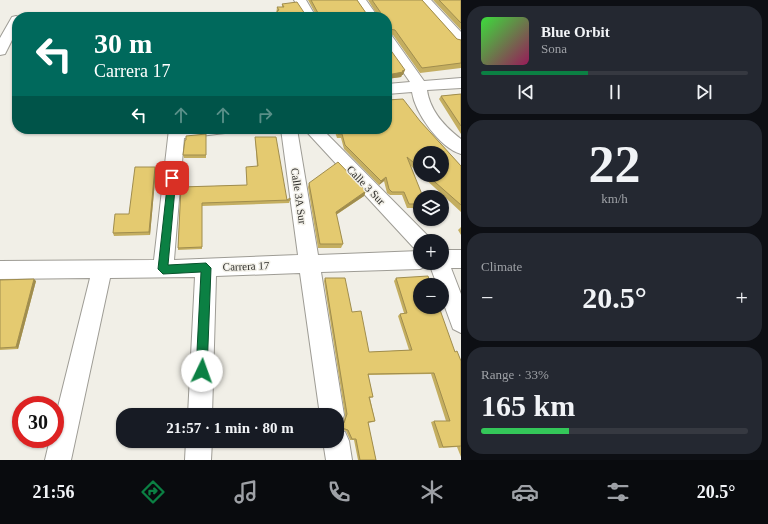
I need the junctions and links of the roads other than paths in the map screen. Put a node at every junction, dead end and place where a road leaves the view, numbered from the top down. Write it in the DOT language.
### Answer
graph roads {
  1 [pos="300,0"];
  2 [pos="360,0"];
  3 [pos="424,0"];
  4 [pos="307,12"];
  5 [pos="368,12"];
  6 [pos="12,28"];
  7 [pos="461,40"];
  8 [pos="392,46"];
  9 [pos="0,51"];
  10 [pos="461,83"];
  11 [pos="419,85"];
  12 [pos="392,88"];
  13 [pos="176,134"];
  14 [pos="290,134"];
  15 [pos="317,134"];
  16 [pos="461,148"];
  17 [pos="413,234"];
  18 [pos="449,259"];
  19 [pos="461,259"];
  20 [pos="413,260"];
  21 [pos="309,264"];
  22 [pos="206,268"];
  23 [pos="163,269"];
  24 [pos="0,270"];
  25 [pos="102,270"];
  26 [pos="442,270"];
  27 [pos="461,322"];
  28 [pos="200,408"];
  29 [pos="331,408"];
  30 [pos="198,448"];
  31 [pos="337,448"];
  32 [pos="58,460"];
  33 [pos="198,460"];
  34 [pos="340,460"];
  1 -- 4 [label="street"];
  2 -- 5 [label="street"];
  3 -- 7 [label="street"];
  6 -- 9 [label="street"];
  8 -- 11 [label="street"];
  10 -- 11 [label="street"];
  11 -- 12 [label="street"];
  11 -- 16 [label="street"];
  13 -- 23 [label="street"];
  14 -- 21 [label="street, Calle 3A Sur"];
  15 -- 17 [label="street, Calle 3 Sur"];
  18 -- 19 [label="street"];
  20 -- 21 [label="street, Carrera 17"];
  21 -- 22 [label="street, Carrera 17"];
  21 -- 29 [label="street, Calle 3A Sur"];
  22 -- 23 [label="street, Carrera 17"];
  22 -- 28 [label="street"];
  23 -- 25 [label="street, Carrera 17"];
  24 -- 25 [label="street, Carrera 17"];
  25 -- 32 [label="street"];
  26 -- 27 [label="street"];
  30 -- 33 [label="street"];
  31 -- 34 [label="street"];
}
